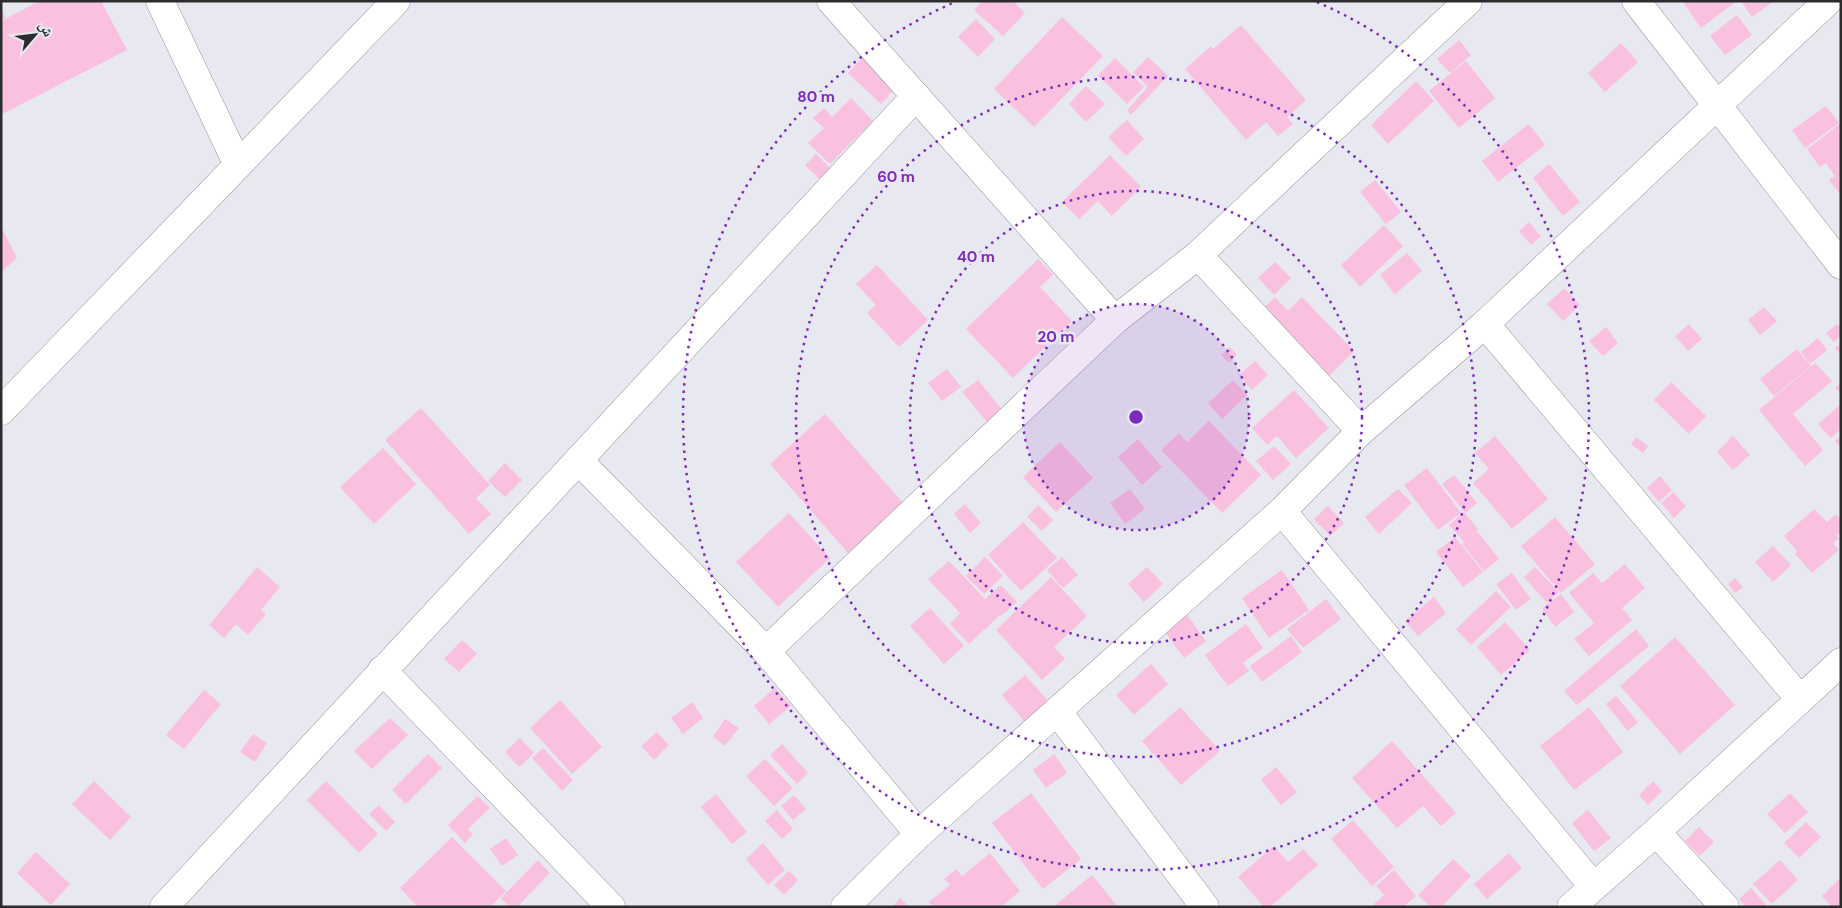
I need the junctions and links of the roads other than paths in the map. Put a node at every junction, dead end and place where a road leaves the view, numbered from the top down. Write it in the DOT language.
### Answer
graph roads {
  1 [pos="160,1"];
  2 [pos="396,1"];
  3 [pos="831,1"];
  4 [pos="1468,1"];
  5 [pos="1636,1"];
  6 [pos="1828,1"];
  7 [pos="916,96"];
  8 [pos="1717,106"];
  9 [pos="238,165"];
  10 [pos="1198,255"];
  11 [pos="1841,265"];
  12 [pos="1115,320"];
  13 [pos="1485,324"];
  14 [pos="1,411"];
  15 [pos="1361,430"];
  16 [pos="579,460"];
  17 [pos="1282,511"];
  18 [pos="766,651"];
  19 [pos="1841,662"];
  20 [pos="382,670"];
  21 [pos="1800,698"];
  22 [pos="1057,711"];
  23 [pos="1656,832"];
  24 [pos="919,834"];
  25 [pos="1593,886"];
  26 [pos="181,901"];
  27 [pos="611,907"];
  28 [pos="845,907"];
  29 [pos="1205,907"];
  30 [pos="1571,907"];
  31 [pos="1725,907"];
  1 -- 9 [label="street"];
  2 -- 9 [label="street"];
  3 -- 7 [label="street"];
  4 -- 10 [label="street"];
  5 -- 8 [label="street"];
  6 -- 8 [label="street"];
  7 -- 12 [label="street"];
  7 -- 16 [label="street"];
  8 -- 11 [label="street"];
  8 -- 13 [label="street"];
  9 -- 14 [label="street"];
  10 -- 12 [label="street"];
  10 -- 15 [label="street"];
  12 -- 18 [label="street"];
  13 -- 15 [label="street"];
  13 -- 21 [label="street"];
  15 -- 17 [label="street"];
  16 -- 18 [label="street"];
  16 -- 20 [label="street"];
  17 -- 22 [label="street"];
  17 -- 25 [label="street"];
  18 -- 24 [label="street"];
  19 -- 21 [label="street"];
  20 -- 26 [label="street"];
  20 -- 27 [label="street"];
  21 -- 23 [label="street"];
  22 -- 24 [label="street"];
  22 -- 29 [label="street"];
  23 -- 25 [label="street"];
  23 -- 31 [label="street"];
  24 -- 28 [label="street"];
  25 -- 30 [label="street"];
}
